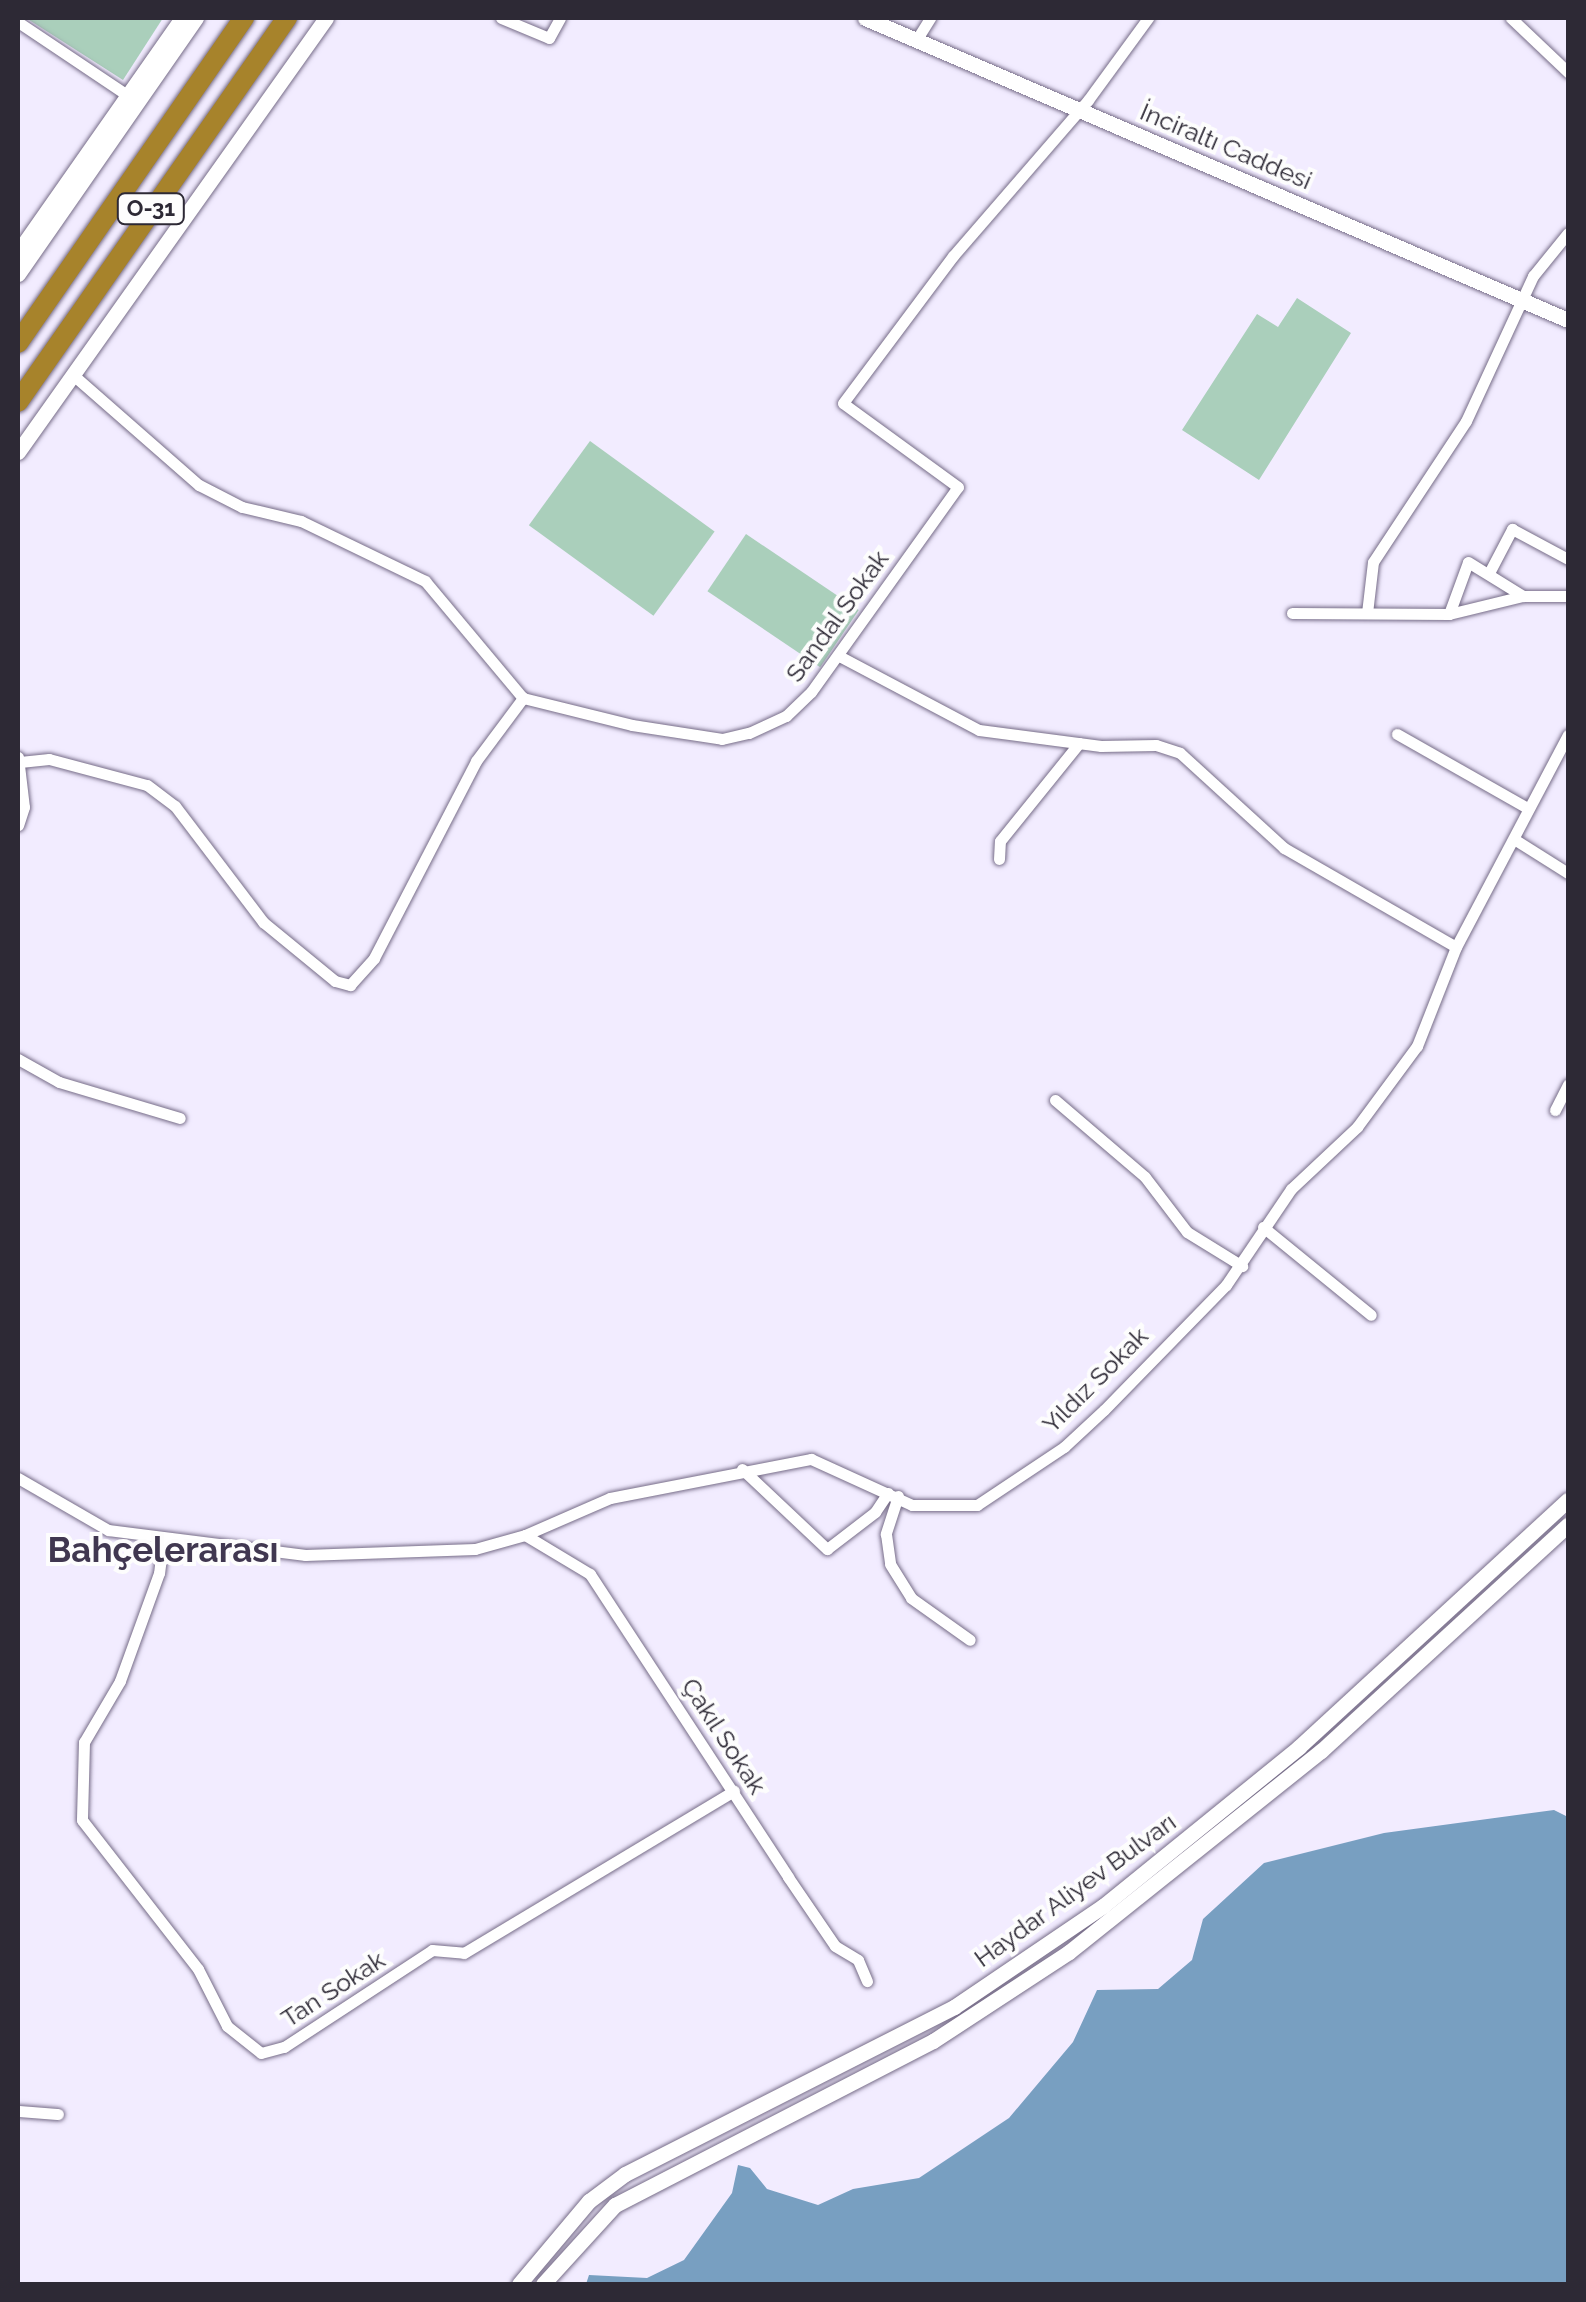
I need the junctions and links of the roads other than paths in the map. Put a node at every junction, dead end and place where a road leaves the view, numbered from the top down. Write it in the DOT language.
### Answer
graph roads {
  1 [pos="182,18"];
  2 [pos="196,18"];
  3 [pos="244,18"];
  4 [pos="286,18"];
  5 [pos="326,18"];
  6 [pos="502,18"];
  7 [pos="560,18"];
  8 [pos="864,18"];
  9 [pos="930,18"];
  10 [pos="1148,18"];
  11 [pos="1511,18"];
  12 [pos="18,22"];
  13 [pos="917,39"];
  14 [pos="1568,72"];
  15 [pos="128,95"];
  16 [pos="1077,110"];
  17 [pos="1568,232"];
  18 [pos="18,252"];
  19 [pos="18,274"];
  20 [pos="1521,300"];
  21 [pos="1568,320"];
  22 [pos="18,343"];
  23 [pos="72,374"];
  24 [pos="18,402"];
  25 [pos="18,452"];
  26 [pos="1568,559"];
  27 [pos="1488,573"];
  28 [pos="1523,596"];
  29 [pos="1568,596"];
  30 [pos="1367,613"];
  31 [pos="1292,614"];
  32 [pos="1449,614"];
  33 [pos="841,657"];
  34 [pos="523,698"];
  35 [pos="1397,734"];
  36 [pos="1568,735"];
  37 [pos="1079,743"];
  38 [pos="19,759"];
  39 [pos="1527,808"];
  40 [pos="18,826"];
  41 [pos="1514,840"];
  42 [pos="1000,859"];
  43 [pos="1568,872"];
  44 [pos="1456,946"];
  45 [pos="18,1059"];
  46 [pos="1568,1084"];
  47 [pos="1055,1100"];
  48 [pos="1554,1110"];
  49 [pos="180,1118"];
  50 [pos="1263,1227"];
  51 [pos="1242,1266"];
  52 [pos="1371,1315"];
  53 [pos="742,1469"];
  54 [pos="18,1478"];
  55 [pos="893,1495"];
  56 [pos="1568,1500"];
  57 [pos="1568,1525"];
  58 [pos="525,1535"];
  59 [pos="163,1541"];
  60 [pos="970,1640"];
  61 [pos="734,1791"];
  62 [pos="867,1981"];
  63 [pos="18,2111"];
  64 [pos="58,2114"];
  65 [pos="519,2284"];
  66 [pos="543,2284"];
  1 -- 15 [label="main road"];
  2 -- 19 [label="main road"];
  3 -- 22 [label="highway, O-31"];
  4 -- 24 [label="highway, O-31"];
  5 -- 23 [label="main road"];
  6 -- 7 [label="street"];
  8 -- 13 [label="main road, İnciraltı Caddesi"];
  9 -- 13 [label="street"];
  10 -- 16 [label="street, Sandal Sokak"];
  11 -- 14 [label="street"];
  12 -- 15 [label="street"];
  13 -- 16 [label="main road, İnciraltı Caddesi"];
  15 -- 18 [label="main road"];
  16 -- 20 [label="main road, İnciraltı Caddesi"];
  16 -- 33 [label="street, Sandal Sokak"];
  17 -- 20 [label="street"];
  20 -- 21 [label="main road, İnciraltı Caddesi"];
  20 -- 30 [label="street"];
  23 -- 25 [label="main road"];
  23 -- 34 [label="street"];
  26 -- 27 [label="street"];
  27 -- 28 [label="street"];
  27 -- 32 [label="street"];
  28 -- 29 [label="street"];
  28 -- 32 [label="street"];
  30 -- 31 [label="street"];
  30 -- 32 [label="street"];
  33 -- 34 [label="street, Sandal Sokak"];
  33 -- 37 [label="street"];
  34 -- 38 [label="street"];
  35 -- 39 [label="street"];
  36 -- 39 [label="street, Yıldız Sokak"];
  37 -- 42 [label="street"];
  37 -- 44 [label="street"];
  38 -- 40 [label="street"];
  39 -- 41 [label="street, Yıldız Sokak"];
  41 -- 43 [label="street"];
  41 -- 44 [label="street, Yıldız Sokak"];
  44 -- 50 [label="street, Yıldız Sokak"];
  45 -- 49 [label="street"];
  46 -- 48 [label="street"];
  47 -- 51 [label="street"];
  50 -- 51 [label="street, Yıldız Sokak"];
  50 -- 52 [label="street"];
  51 -- 55 [label="street, Yıldız Sokak"];
  53 -- 55 [label="street, Yıldız Sokak"];
  53 -- 55 [label="street"];
  53 -- 58 [label="street, Yıldız Sokak"];
  54 -- 59 [label="street, Yıldız Sokak"];
  55 -- 60 [label="street"];
  56 -- 65 [label="main road, Haydar Aliyev Bulvarı"];
  57 -- 66 [label="main road, Haydar Aliyev Bulvarı"];
  58 -- 59 [label="street, Yıldız Sokak"];
  58 -- 61 [label="street, Çakıl Sokak"];
  59 -- 61 [label="street, Tan Sokak"];
  61 -- 62 [label="street, Çakıl Sokak"];
  63 -- 64 [label="street"];
}
